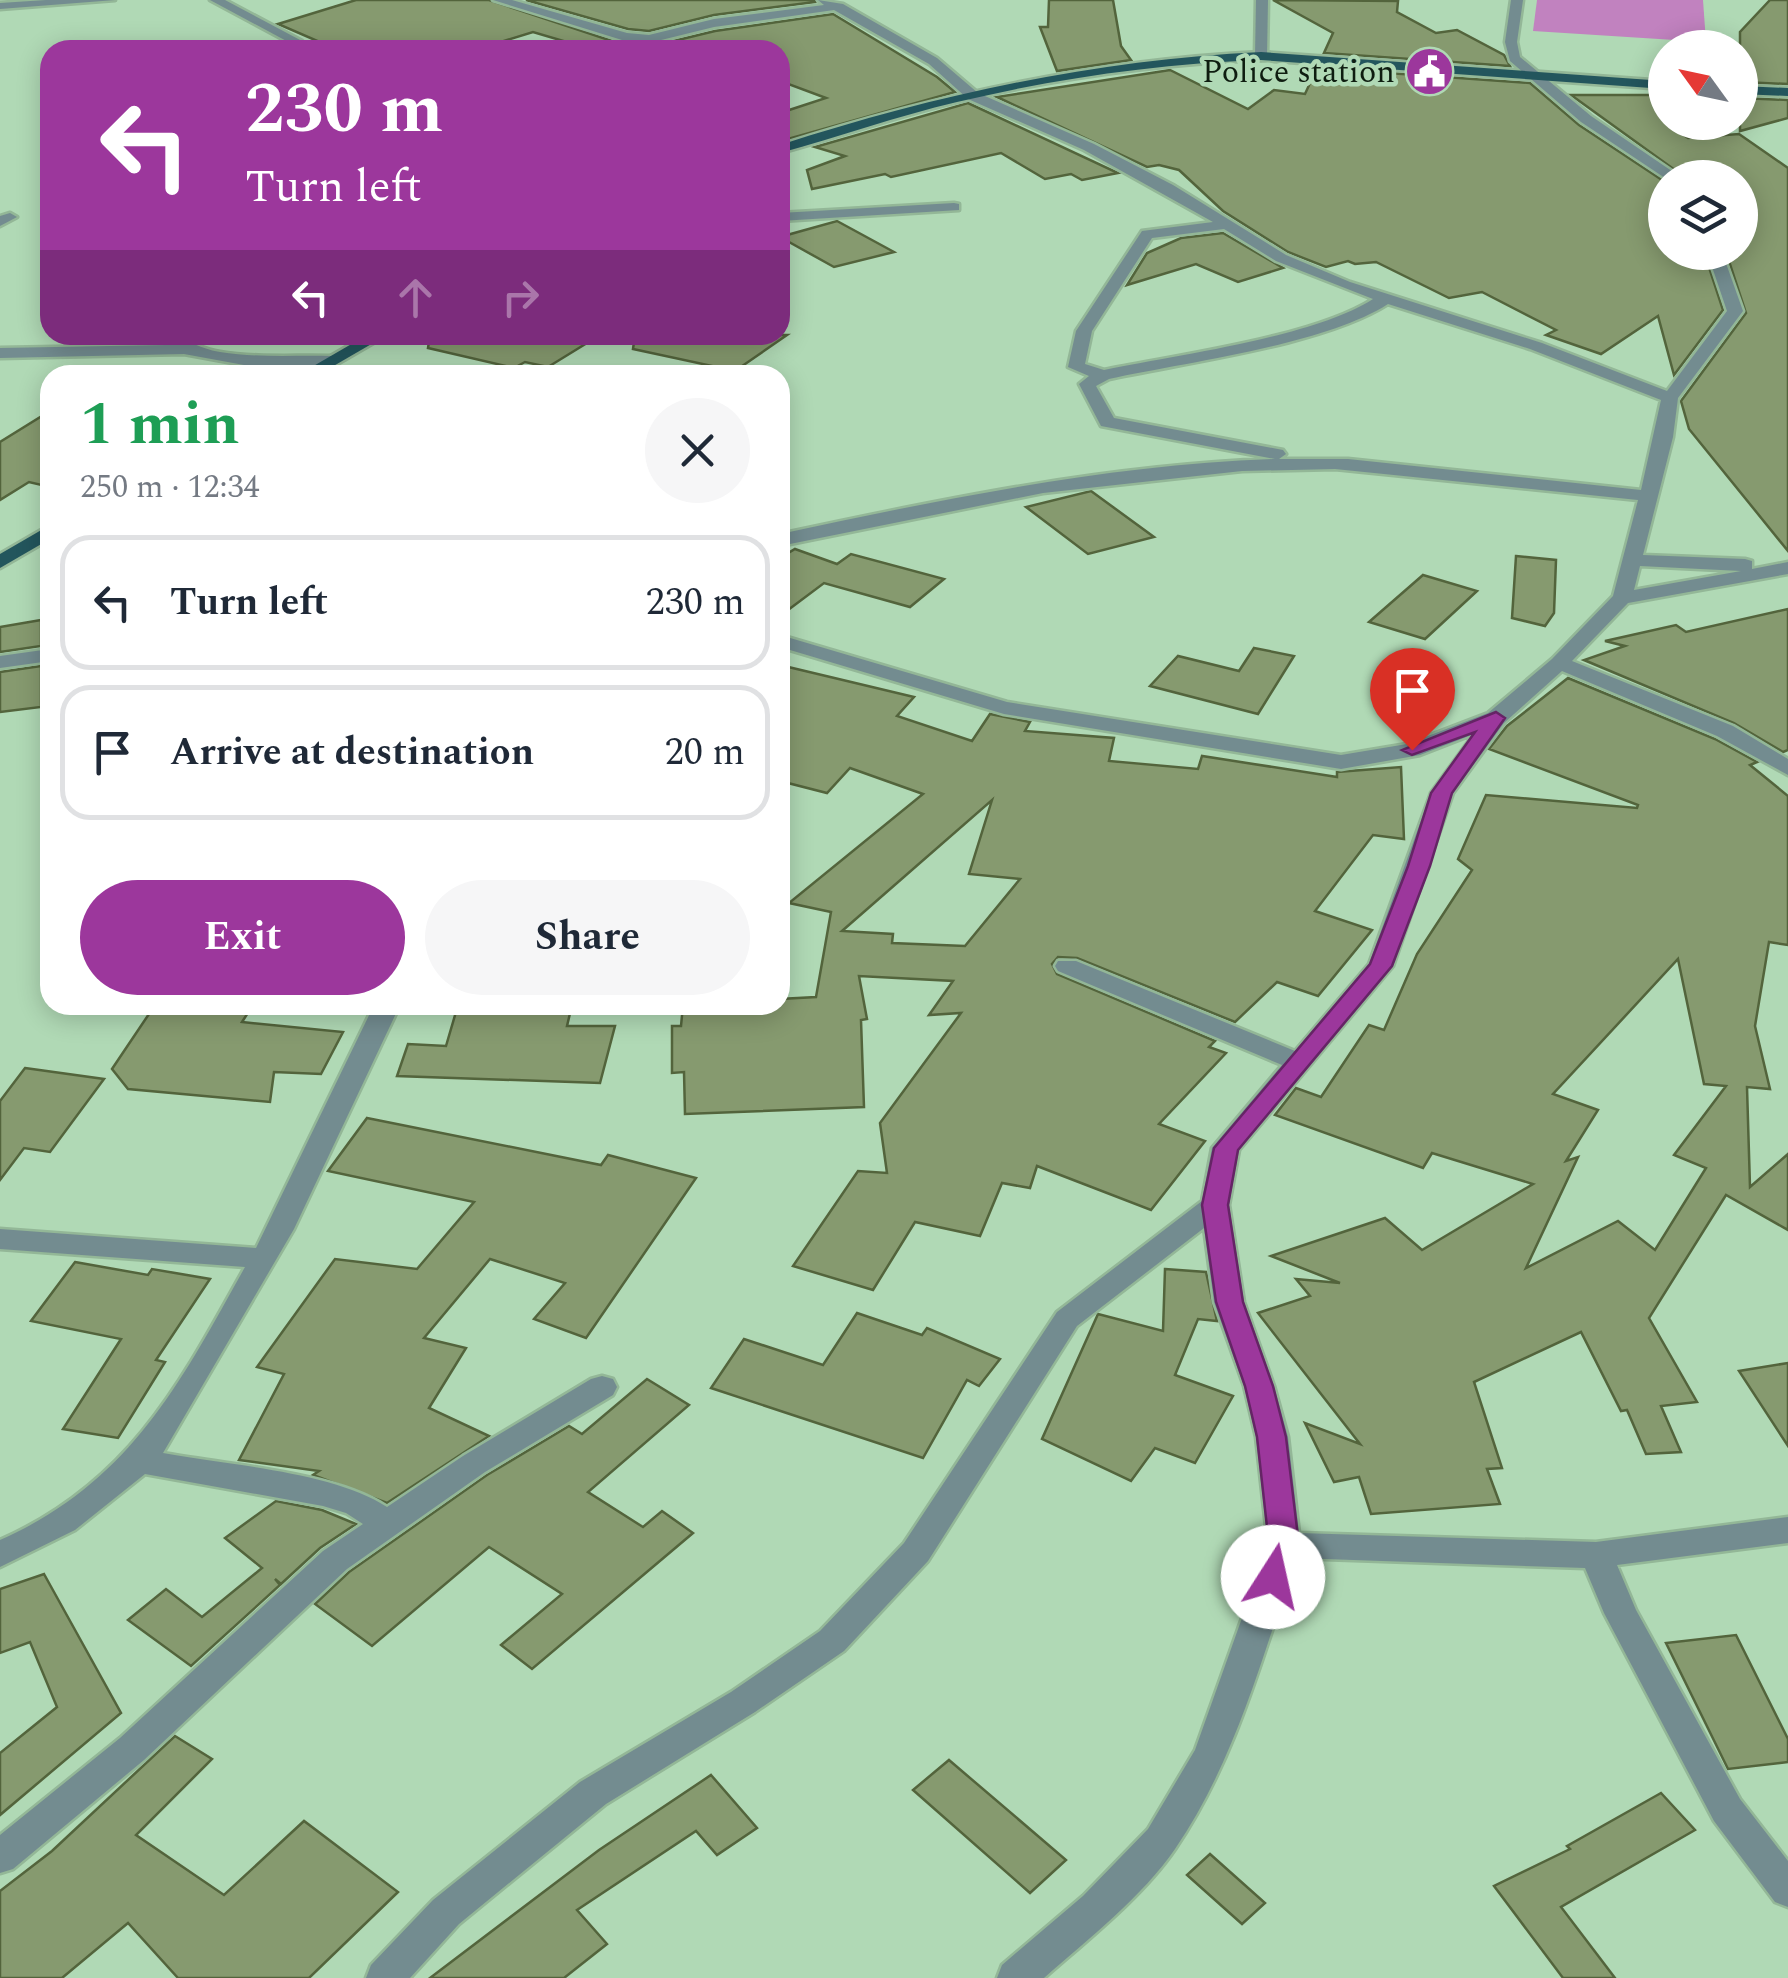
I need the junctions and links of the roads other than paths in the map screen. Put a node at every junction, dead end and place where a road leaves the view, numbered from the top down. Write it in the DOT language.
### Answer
graph roads {
  1 [pos="109,0"];
  2 [pos="216,0"];
  3 [pos="499,0"];
  4 [pos="1262,0"];
  5 [pos="1517,0"];
  6 [pos="831,3"];
  7 [pos="0,6"];
  8 [pos="292,40"];
  9 [pos="1261,56"];
  10 [pos="1541,77"];
  11 [pos="1648,84"];
  12 [pos="1758,91"];
  13 [pos="1788,92"];
  14 [pos="973,96"];
  15 [pos="790,146"];
  16 [pos="1648,160"];
  17 [pos="954,206"];
  18 [pos="790,216"];
  19 [pos="1224,226"];
  20 [pos="1720,270"];
  21 [pos="1388,296"];
  22 [pos="174,345"];
  23 [pos="360,345"];
  24 [pos="179,350"];
  25 [pos="0,353"];
  26 [pos="330,361"];
  27 [pos="323,365"];
  28 [pos="1104,375"];
  29 [pos="1670,398"];
  30 [pos="1316,463"];
  31 [pos="1650,496"];
  32 [pos="40,536"];
  33 [pos="790,538"];
  34 [pos="1635,560"];
  35 [pos="0,562"];
  36 [pos="1788,568"];
  37 [pos="1622,598"];
  38 [pos="790,644"];
  39 [pos="40,656"];
  40 [pos="0,662"];
  41 [pos="1559,664"];
  42 [pos="1496,718"];
  43 [pos="1788,768"];
  44 [pos="1067,966"];
  45 [pos="382,1015"];
  46 [pos="1298,1062"];
  47 [pos="1215,1205"];
  48 [pos="0,1239"];
  49 [pos="263,1258"];
  50 [pos="602,1387"];
  51 [pos="136,1460"];
  52 [pos="388,1524"];
  53 [pos="1788,1530"];
  54 [pos="1284,1545"];
  55 [pos="0,1554"];
  56 [pos="1596,1554"];
  57 [pos="0,1857"];
  58 [pos="1788,1890"];
  59 [pos="386,1978"];
  60 [pos="1016,1978"];
  1 -- 7 [label="street"];
  2 -- 8 [label="street"];
  3 -- 6 [label="street"];
  4 -- 9 [label="street"];
  5 -- 10 [label="street"];
  6 -- 14 [label="street"];
  9 -- 10 [label="main road"];
  9 -- 14 [label="main road"];
  10 -- 11 [label="main road"];
  10 -- 16 [label="street"];
  12 -- 13 [label="main road"];
  14 -- 15 [label="main road"];
  14 -- 19 [label="street"];
  17 -- 18 [label="street"];
  19 -- 21 [label="street"];
  19 -- 28 [label="street"];
  20 -- 29 [label="street"];
  21 -- 28 [label="street"];
  21 -- 29 [label="street"];
  22 -- 24 [label="street"];
  23 -- 26 [label="main road"];
  24 -- 25 [label="street"];
  24 -- 26 [label="street"];
  26 -- 27 [label="main road"];
  28 -- 30 [label="street"];
  29 -- 31 [label="street"];
  30 -- 31 [label="street"];
  30 -- 33 [label="street"];
  31 -- 34 [label="street"];
  32 -- 35 [label="main road"];
  34 -- 36 [label="street"];
  34 -- 37 [label="street"];
  36 -- 37 [label="street"];
  37 -- 41 [label="street"];
  38 -- 42 [label="street"];
  39 -- 40 [label="street"];
  41 -- 42 [label="street"];
  41 -- 43 [label="street"];
  42 -- 46 [label="street"];
  44 -- 46 [label="street"];
  45 -- 49 [label="street"];
  46 -- 47 [label="street"];
  47 -- 54 [label="street"];
  47 -- 59 [label="street"];
  48 -- 49 [label="street"];
  49 -- 51 [label="street"];
  50 -- 52 [label="street"];
  51 -- 52 [label="street"];
  51 -- 55 [label="street"];
  52 -- 57 [label="street"];
  53 -- 56 [label="street"];
  54 -- 56 [label="street"];
  54 -- 60 [label="street"];
  56 -- 58 [label="street"];
}
